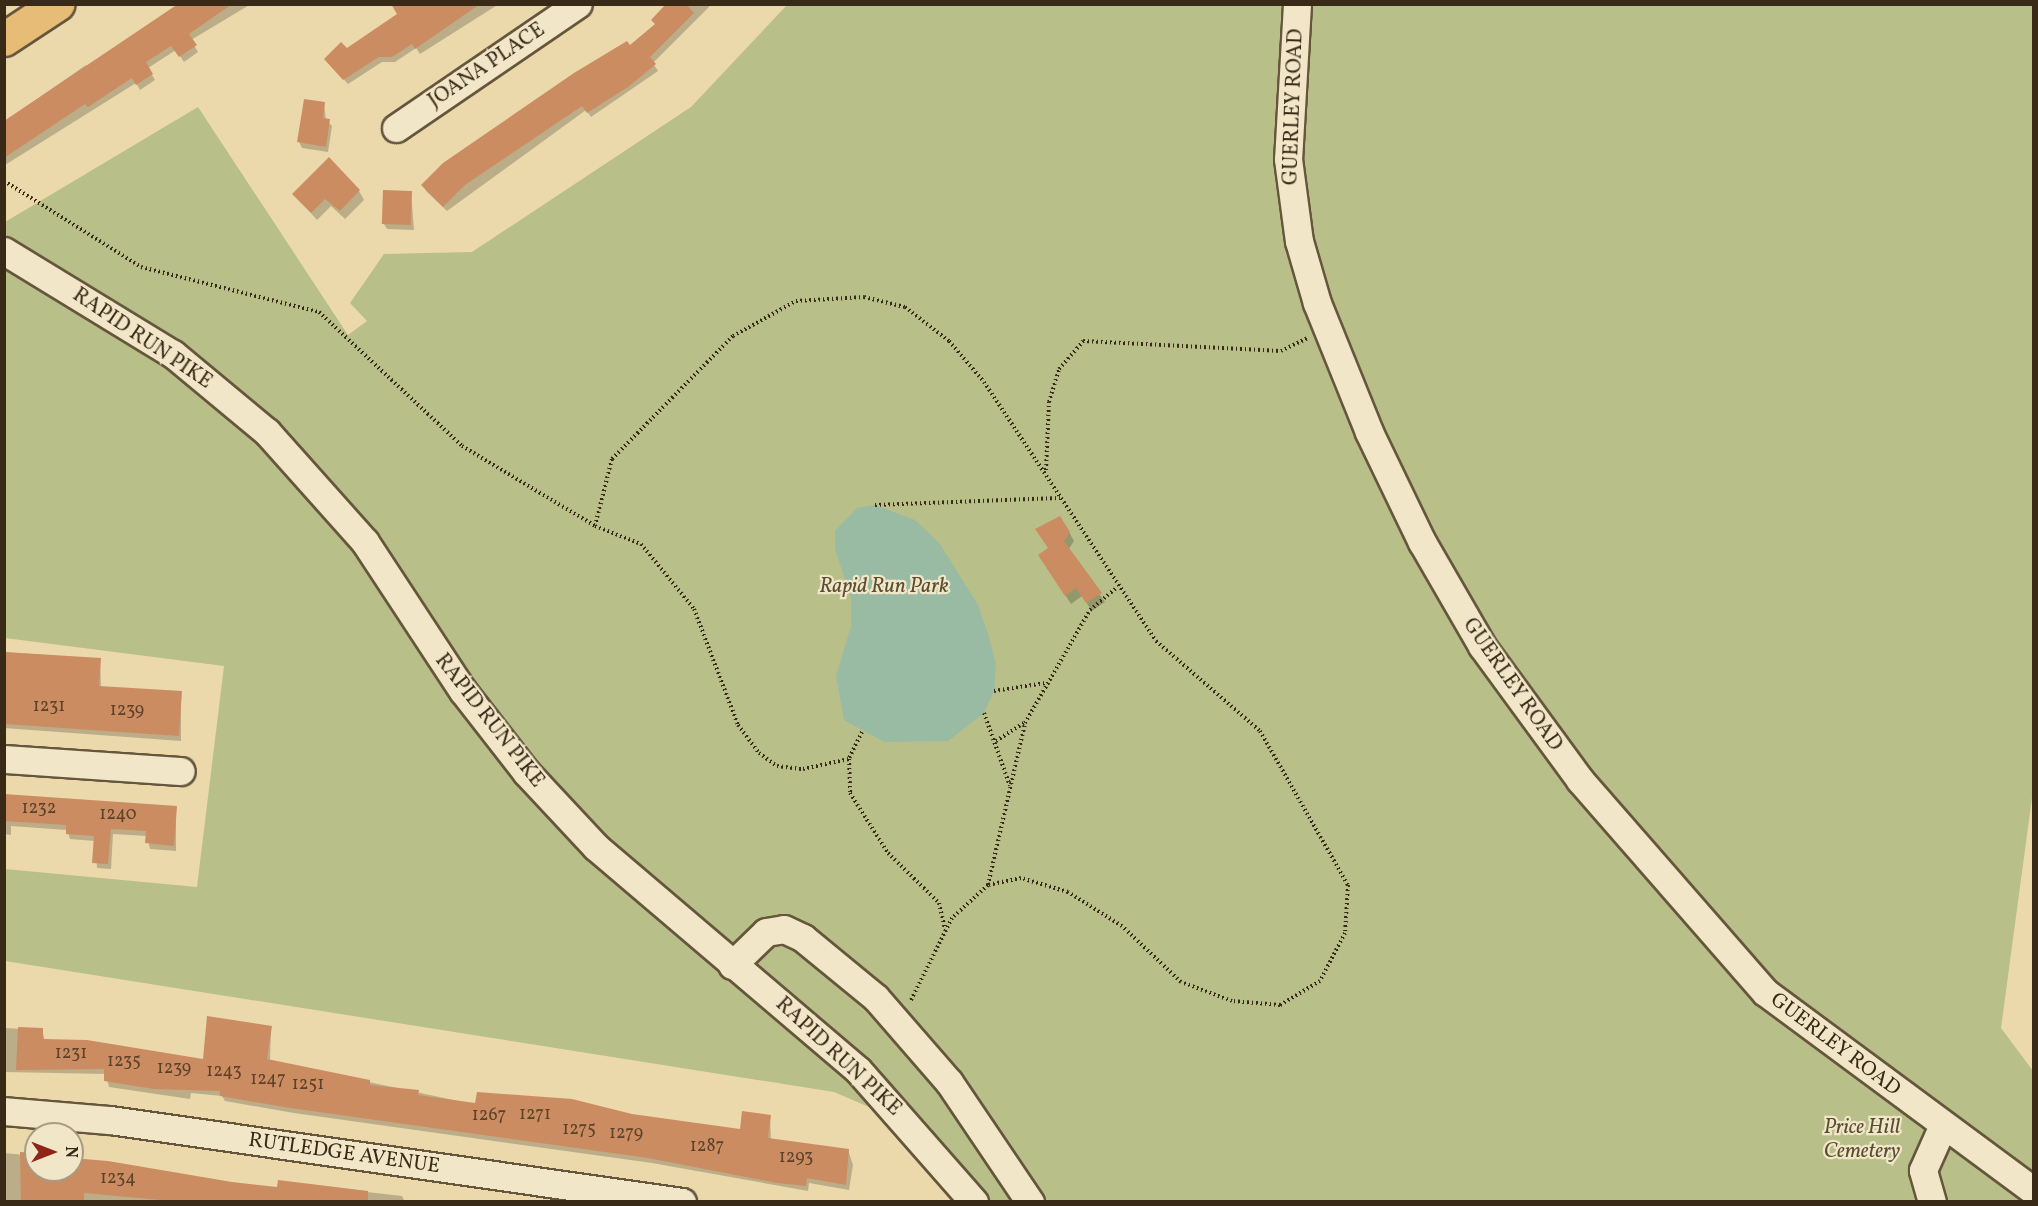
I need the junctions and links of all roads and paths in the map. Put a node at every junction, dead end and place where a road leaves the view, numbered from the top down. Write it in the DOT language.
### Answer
graph roads {
  1 [pos="57,4"];
  2 [pos="578,4"];
  3 [pos="1298,4"];
  4 [pos="4,39"];
  5 [pos="396,128"];
  6 [pos="4,182"];
  7 [pos="4,251"];
  8 [pos="1327,329"];
  9 [pos="1046,472"];
  10 [pos="1061,498"];
  11 [pos="875,505"];
  12 [pos="595,526"];
  13 [pos="1118,587"];
  14 [pos="1045,682"];
  15 [pos="994,691"];
  16 [pos="984,713"];
  17 [pos="1025,723"];
  18 [pos="862,732"];
  19 [pos="996,741"];
  20 [pos="4,759"];
  21 [pos="849,759"];
  22 [pos="181,771"];
  23 [pos="1010,788"];
  24 [pos="988,885"];
  25 [pos="945,928"];
  26 [pos="732,965"];
  27 [pos="897,1023"];
  28 [pos="4,1110"];
  29 [pos="1942,1125"];
  30 [pos="2034,1191"];
  31 [pos="682,1202"];
  32 [pos="974,1202"];
  33 [pos="1030,1202"];
  34 [pos="1932,1202"];
  1 -- 4 [label="main road"];
  2 -- 5 [label="street, JOANA PLACE"];
  3 -- 8 [label="street, GUERLEY ROAD"];
  6 -- 12 [label="path"];
  7 -- 26 [label="street, RAPID RUN PIKE"];
  8 -- 9 [label="path"];
  8 -- 29 [label="street, GUERLEY ROAD"];
  9 -- 10 [label="path"];
  9 -- 12 [label="path"];
  10 -- 11 [label="path"];
  10 -- 13 [label="path"];
  12 -- 21 [label="path"];
  13 -- 14 [label="path"];
  13 -- 24 [label="path"];
  14 -- 15 [label="path"];
  14 -- 17 [label="path"];
  16 -- 19 [label="path"];
  17 -- 19 [label="path"];
  17 -- 23 [label="path"];
  18 -- 21 [label="path"];
  19 -- 23 [label="path"];
  20 -- 22 [label="street"];
  21 -- 25 [label="path"];
  23 -- 24 [label="path"];
  24 -- 25 [label="path"];
  25 -- 27 [label="path"];
  26 -- 27 [label="street"];
  26 -- 32 [label="street, RAPID RUN PIKE"];
  27 -- 33 [label="street"];
  28 -- 31 [label="street, RUTLEDGE AVENUE"];
  29 -- 30 [label="street, GUERLEY ROAD"];
  29 -- 34 [label="street"];
}
